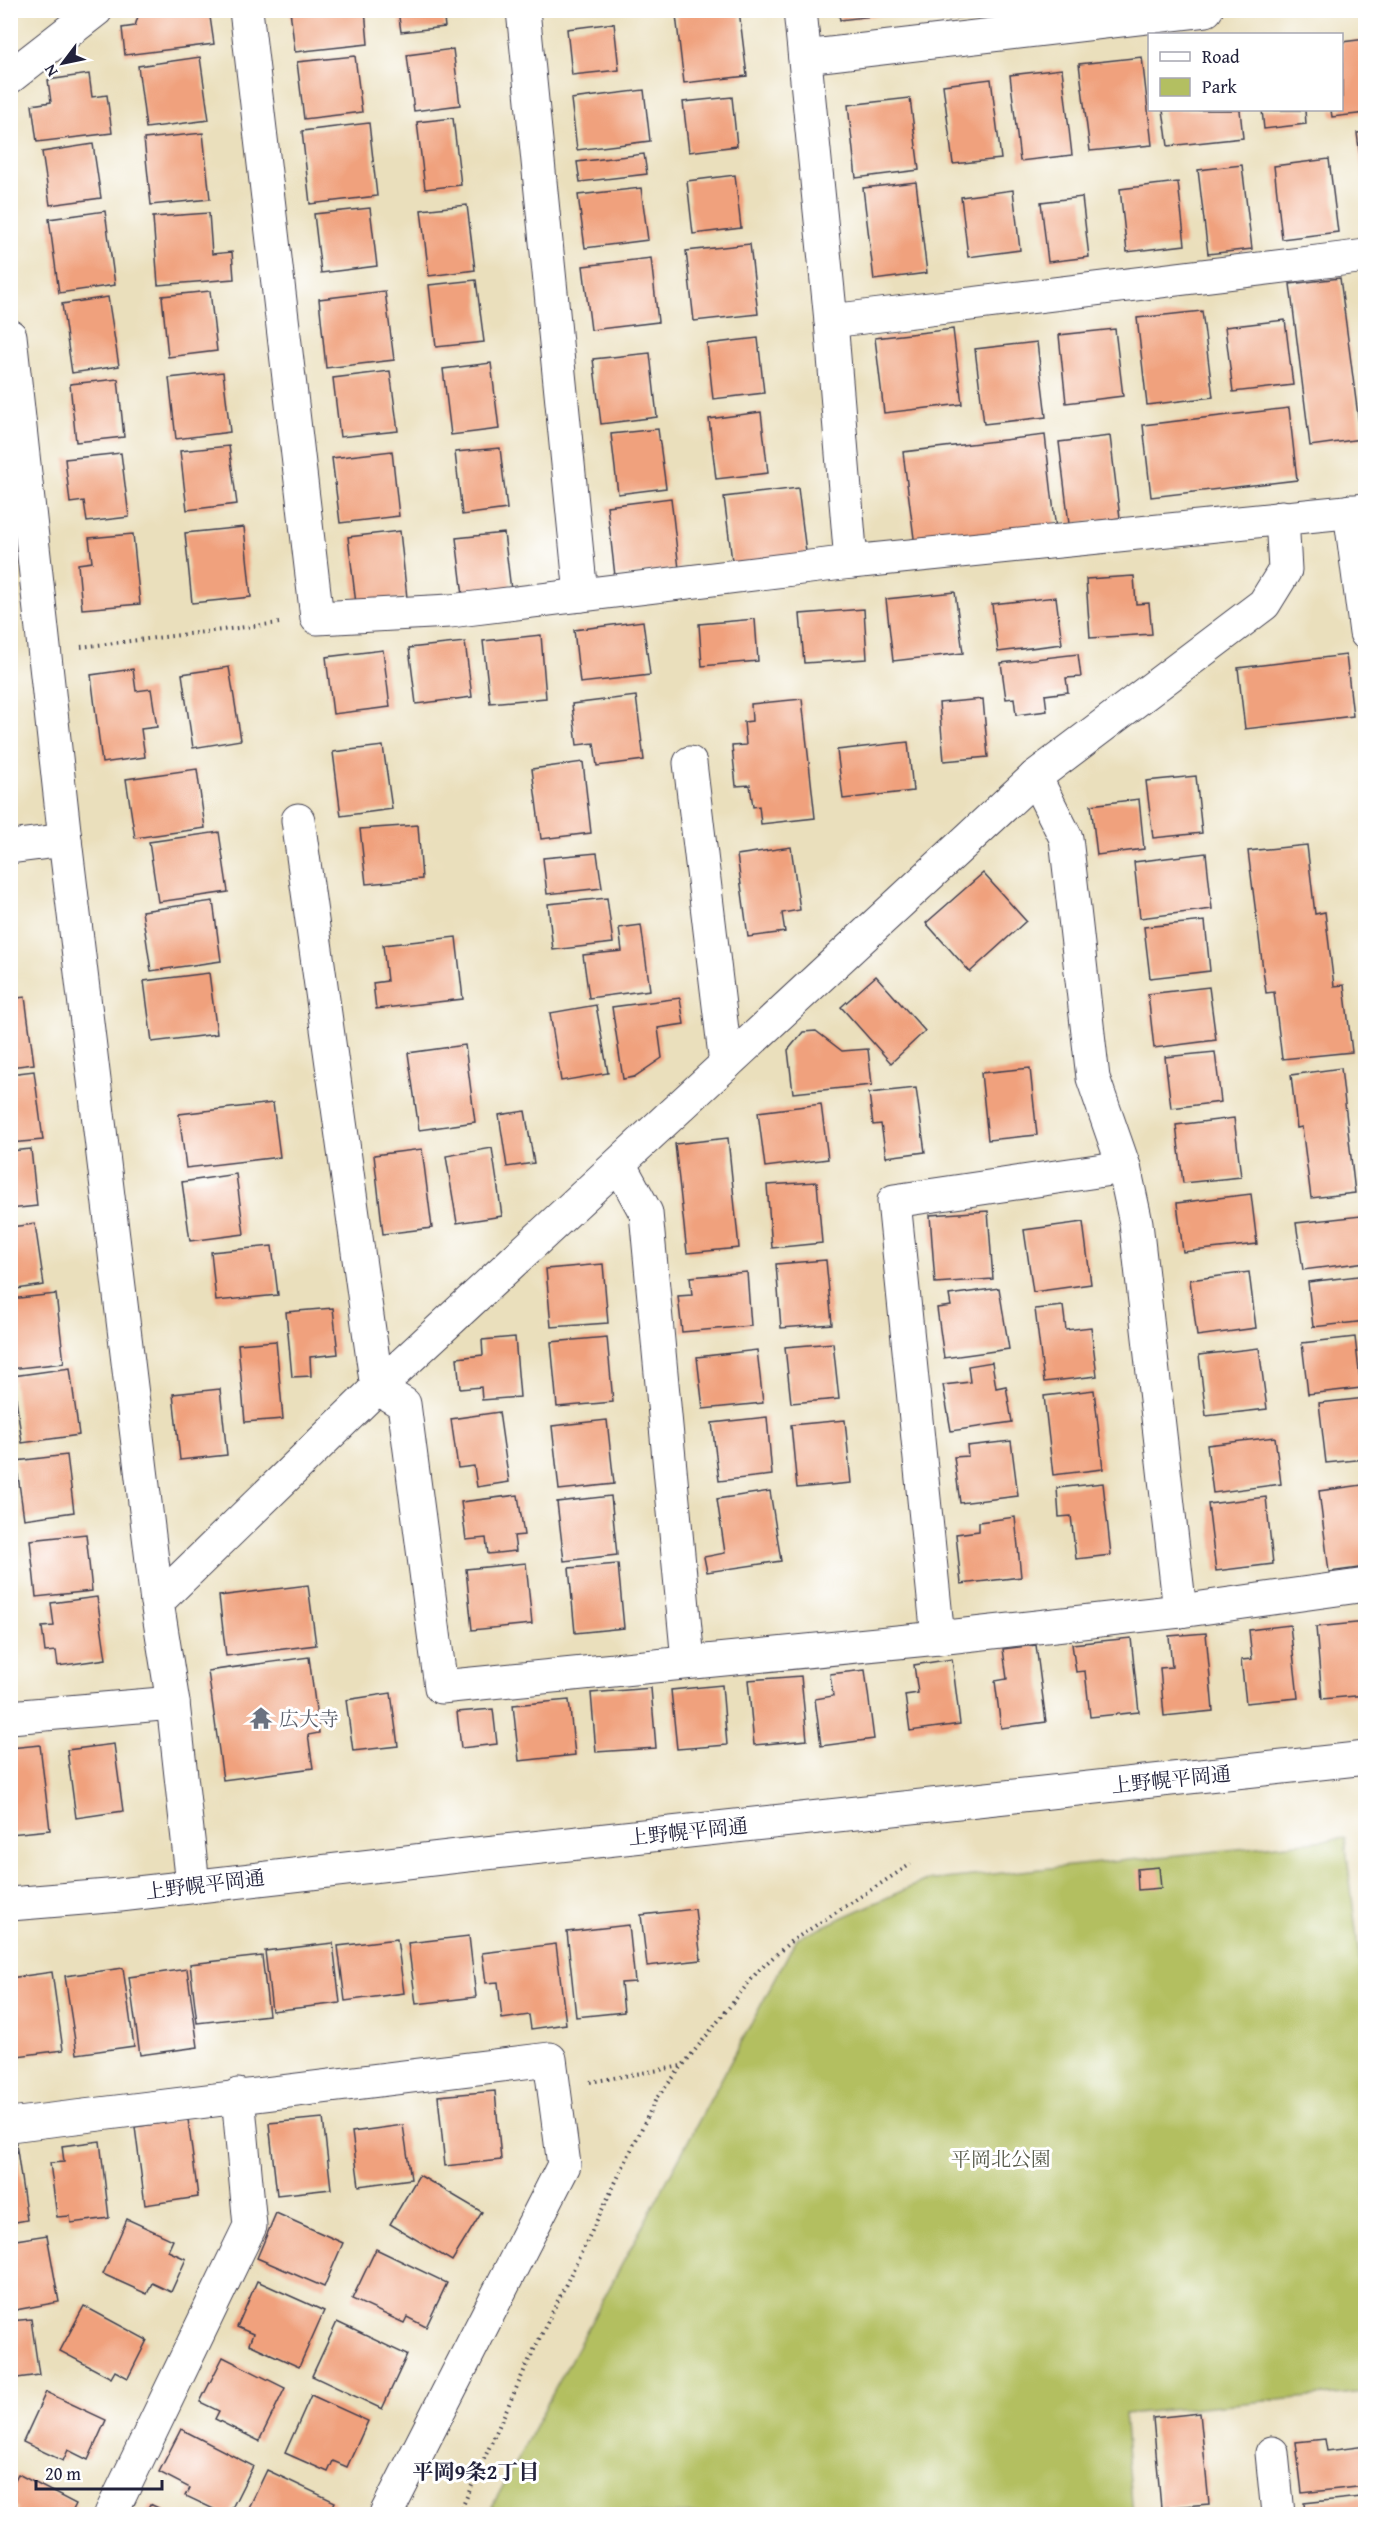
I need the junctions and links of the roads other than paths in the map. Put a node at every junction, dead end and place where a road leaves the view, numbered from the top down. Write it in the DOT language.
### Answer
graph roads {
  1 [pos="96,10"];
  2 [pos="246,10"];
  3 [pos="523,10"];
  4 [pos="800,10"];
  5 [pos="1206,10"];
  6 [pos="805,57"];
  7 [pos="10,77"];
  8 [pos="1365,256"];
  9 [pos="831,321"];
  10 [pos="10,336"];
  11 [pos="1358,511"];
  12 [pos="1282,517"];
  13 [pos="851,562"];
  14 [pos="581,595"];
  15 [pos="1365,633"];
  16 [pos="690,762"];
  17 [pos="1035,777"];
  18 [pos="298,820"];
  19 [pos="66,840"];
  20 [pos="10,847"];
  21 [pos="726,1064"];
  22 [pos="620,1164"];
  23 [pos="1124,1167"];
  24 [pos="377,1388"];
  25 [pos="1365,1585"];
  26 [pos="157,1602"];
  27 [pos="1180,1611"];
  28 [pos="938,1638"];
  29 [pos="688,1661"];
  30 [pos="173,1703"];
  31 [pos="10,1717"];
  32 [pos="1365,1758"];
  33 [pos="193,1885"];
  34 [pos="10,1904"];
  35 [pos="237,2095"];
  36 [pos="10,2125"];
  37 [pos="1272,2453"];
  38 [pos="111,2514"];
  39 [pos="386,2514"];
  40 [pos="1278,2514"];
  1 -- 7 [label="street"];
  2 -- 14 [label="street"];
  3 -- 14 [label="street"];
  4 -- 6 [label="street"];
  5 -- 6 [label="street"];
  6 -- 9 [label="street"];
  8 -- 9 [label="street"];
  9 -- 13 [label="street"];
  10 -- 19 [label="street"];
  11 -- 12 [label="street"];
  11 -- 15 [label="street"];
  12 -- 13 [label="street"];
  12 -- 17 [label="street"];
  13 -- 14 [label="street"];
  16 -- 21 [label="street"];
  17 -- 21 [label="street"];
  17 -- 23 [label="street"];
  18 -- 24 [label="street"];
  19 -- 20 [label="street"];
  19 -- 26 [label="street"];
  21 -- 22 [label="street"];
  22 -- 24 [label="street"];
  22 -- 29 [label="street"];
  23 -- 27 [label="street"];
  23 -- 28 [label="street"];
  24 -- 26 [label="street"];
  24 -- 29 [label="street"];
  25 -- 27 [label="street"];
  26 -- 30 [label="street"];
  27 -- 28 [label="street"];
  28 -- 29 [label="street"];
  30 -- 31 [label="street"];
  30 -- 33 [label="street"];
  32 -- 33 [label="street, 上野幌平岡通"];
  33 -- 34 [label="street, 上野幌平岡通"];
  35 -- 36 [label="street"];
  35 -- 38 [label="street"];
  35 -- 39 [label="street"];
  37 -- 40 [label="street"];
}
